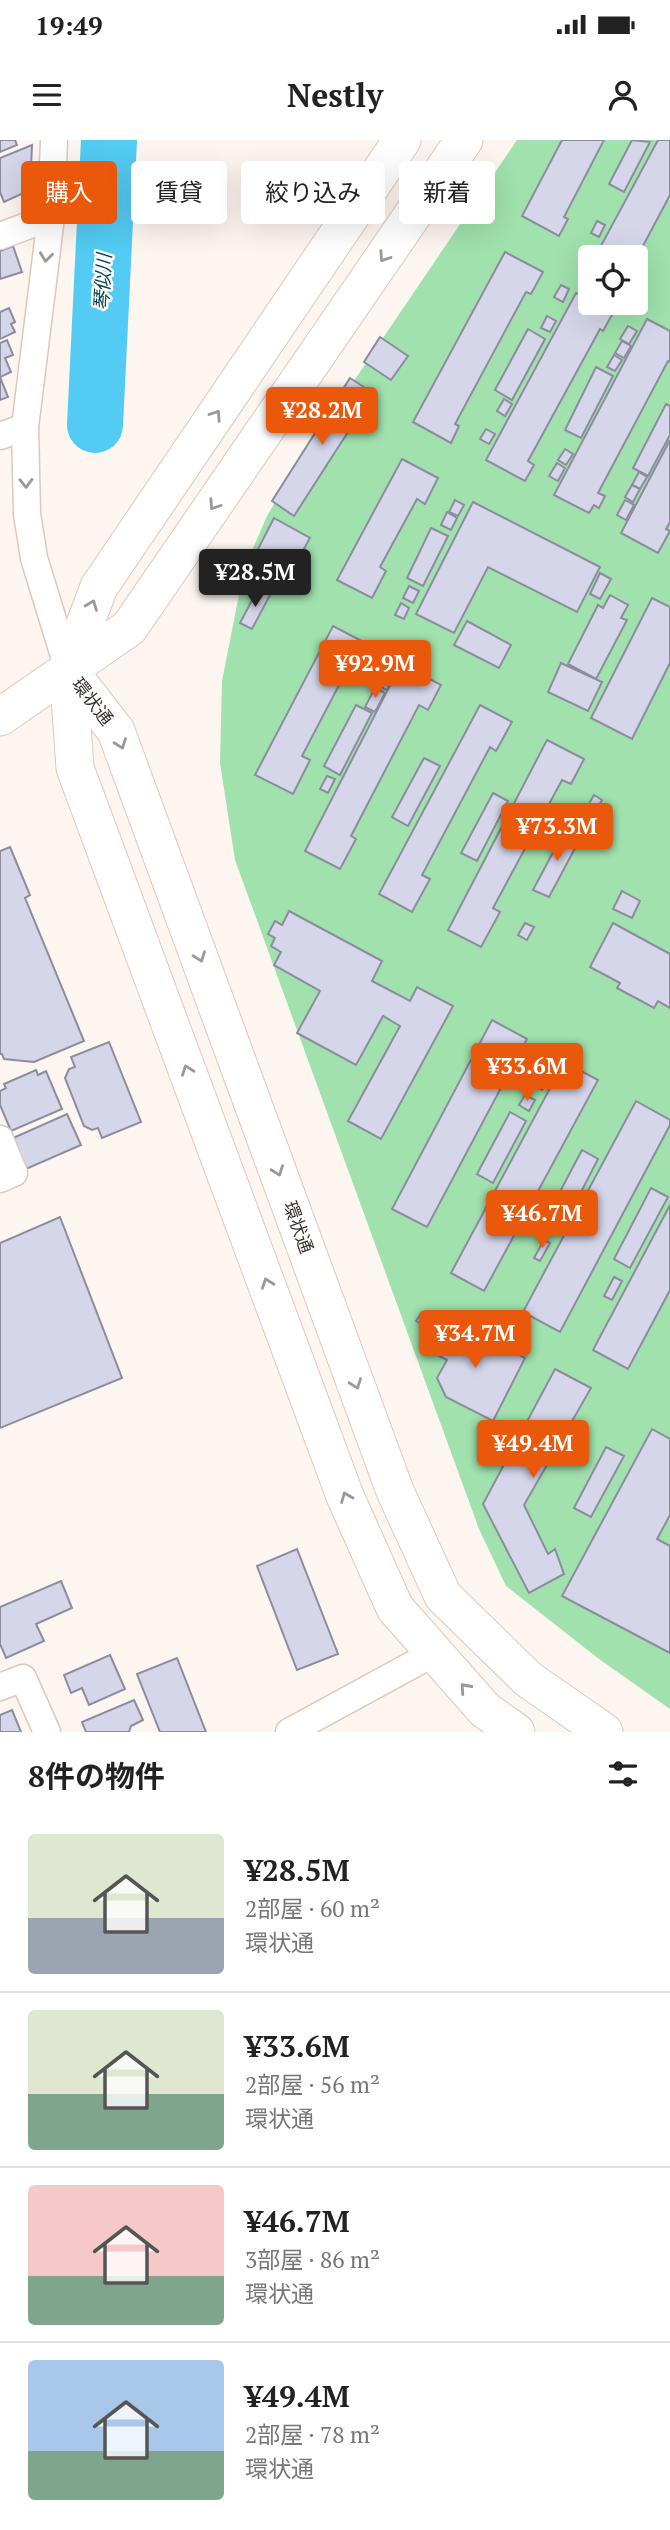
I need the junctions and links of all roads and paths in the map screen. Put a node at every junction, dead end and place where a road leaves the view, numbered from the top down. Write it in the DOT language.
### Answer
graph roads {
  1 [pos="54,140"];
  2 [pos="402,140"];
  3 [pos="464,140"];
  4 [pos="53,161"];
  5 [pos="32,224"];
  6 [pos="50,224"];
  7 [pos="0,236"];
  8 [pos="25,427"];
  9 [pos="0,436"];
  10 [pos="68,668"];
  11 [pos="0,717"];
  12 [pos="0,1139"];
  13 [pos="0,1179"];
  14 [pos="434,1653"];
  15 [pos="0,1687"];
  16 [pos="47,1732"];
  17 [pos="289,1732"];
  18 [pos="516,1732"];
  19 [pos="604,1732"];
  1 -- 4 [label="street"];
  10 -- 2 [label="street, 環状通, one-way"];
  3 -- 10 [label="street, 環状通, one-way"];
  5 -- 7 [label="street"];
  6 -- 8 [label="street, one-way"];
  8 -- 9 [label="street"];
  8 -- 10 [label="street, one-way"];
  10 -- 11 [label="street"];
  14 -- 10 [label="street, 環状通, one-way"];
  10 -- 19 [label="street, 環状通, one-way"];
  12 -- 13 [label="street"];
  14 -- 17 [label="street"];
  18 -- 14 [label="street, 環状通, one-way"];
  15 -- 16 [label="street"];
}
